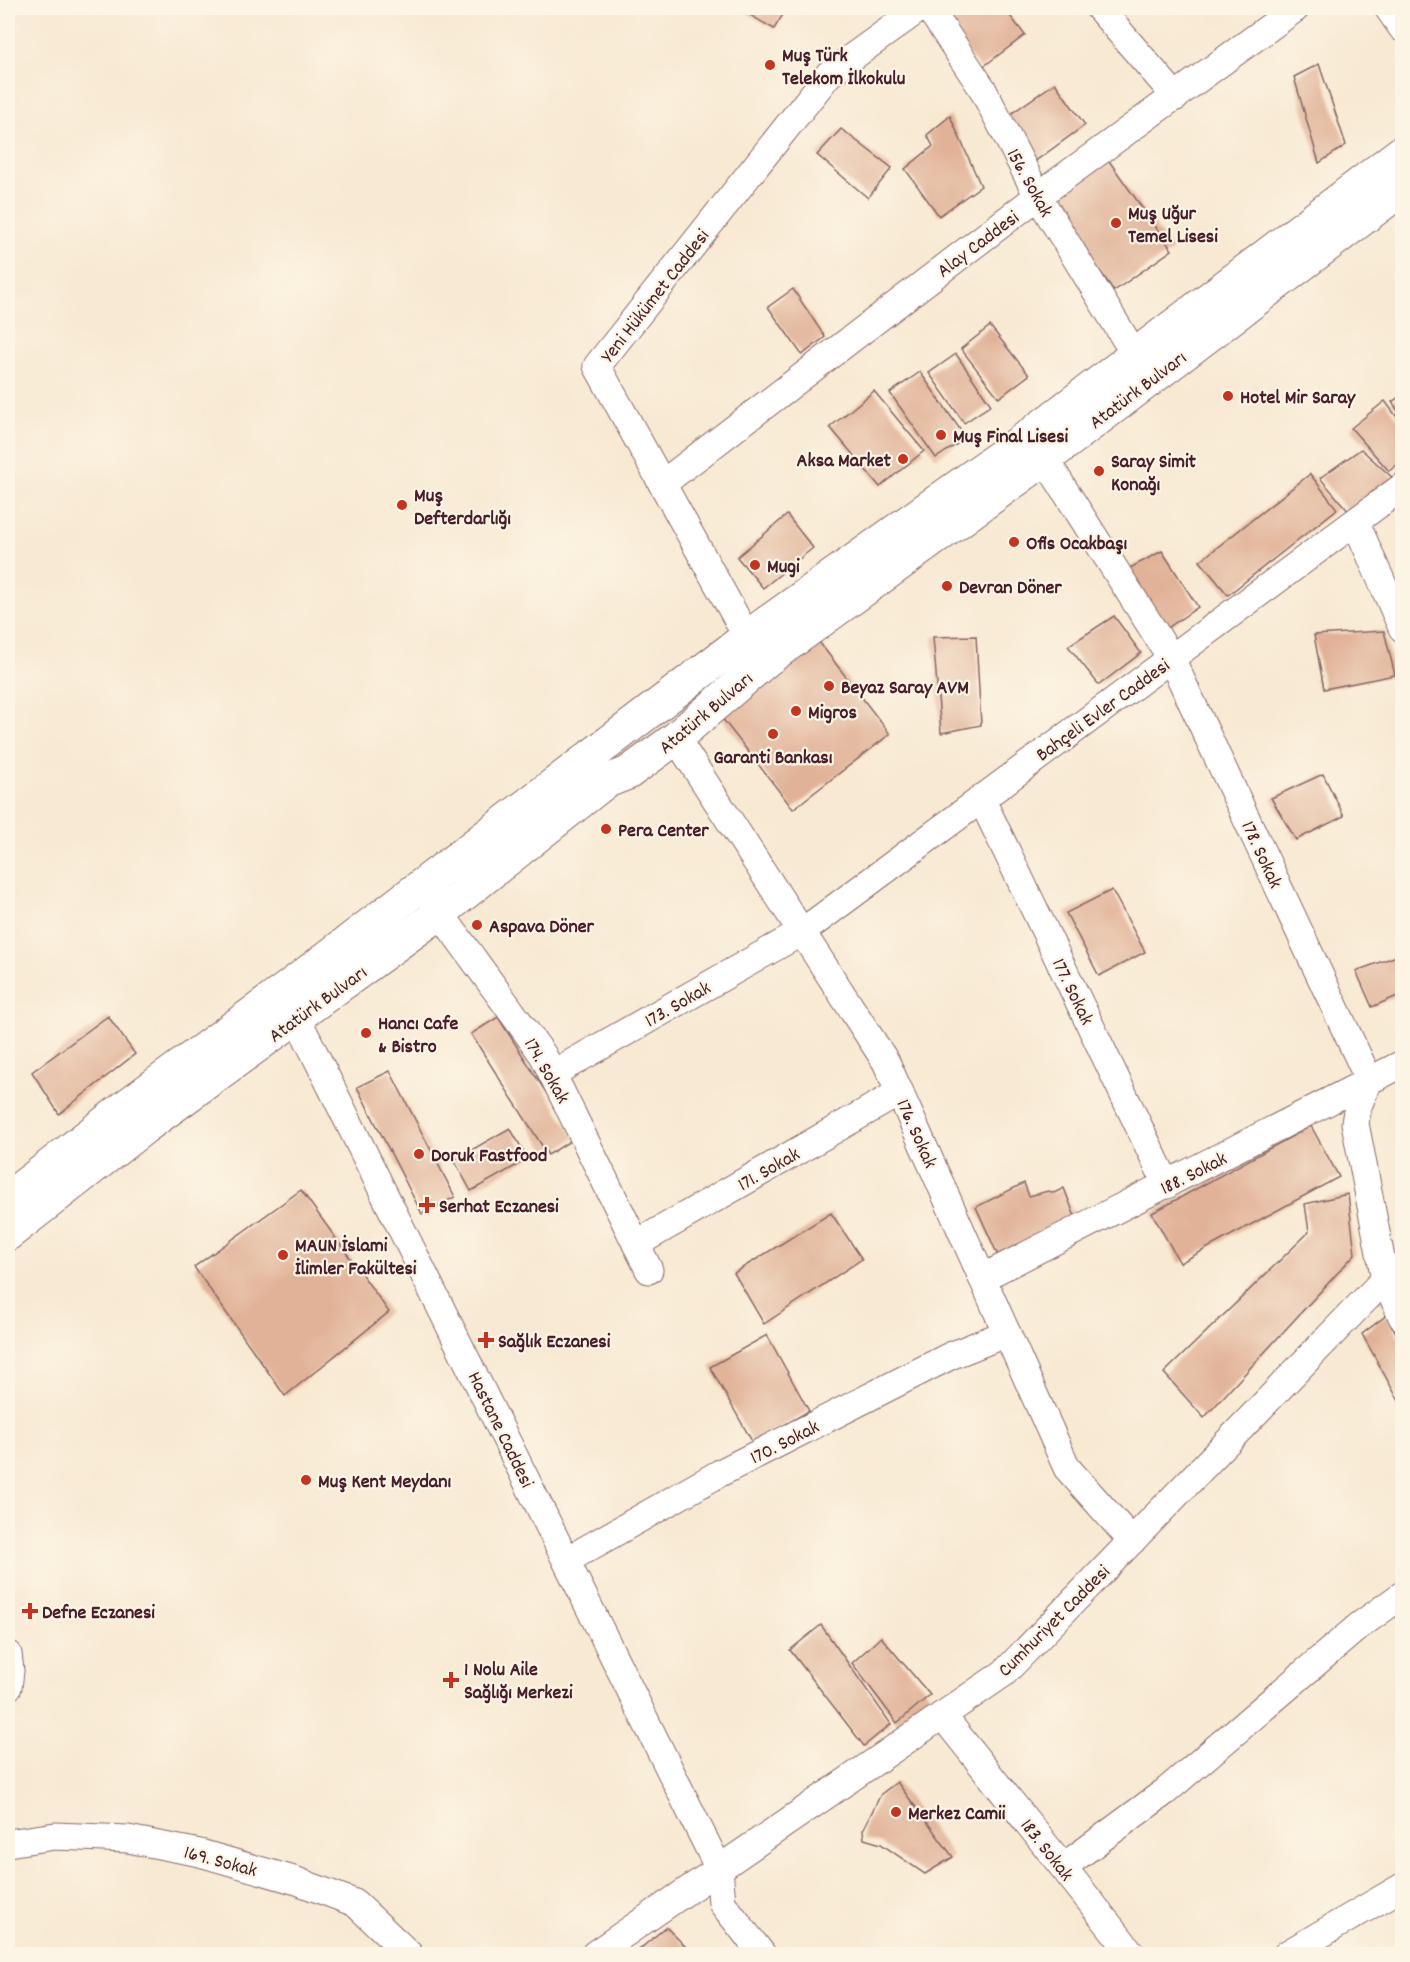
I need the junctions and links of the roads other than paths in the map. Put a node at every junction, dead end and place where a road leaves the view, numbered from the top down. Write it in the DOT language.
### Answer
graph roads {
  1 [pos="920,8"];
  2 [pos="929,8"];
  3 [pos="1099,8"];
  4 [pos="1296,8"];
  5 [pos="1388,8"];
  6 [pos="1402,28"];
  7 [pos="1176,97"];
  8 [pos="1402,152"];
  9 [pos="1402,189"];
  10 [pos="1038,196"];
  11 [pos="1135,355"];
  12 [pos="1044,459"];
  13 [pos="662,484"];
  14 [pos="1402,487"];
  15 [pos="1356,523"];
  16 [pos="1400,615"];
  17 [pos="758,648"];
  18 [pos="1171,658"];
  19 [pos="676,738"];
  20 [pos="981,798"];
  21 [pos="423,884"];
  22 [pos="440,913"];
  23 [pos="802,932"];
  24 [pos="290,1004"];
  25 [pos="1402,1064"];
  26 [pos="552,1074"];
  27 [pos="1369,1080"];
  28 [pos="900,1092"];
  29 [pos="1167,1185"];
  30 [pos="8,1198"];
  31 [pos="8,1234"];
  32 [pos="636,1244"];
  33 [pos="649,1270"];
  34 [pos="1394,1273"];
  35 [pos="982,1278"];
  36 [pos="1402,1317"];
  37 [pos="1007,1333"];
  38 [pos="1132,1541"];
  39 [pos="567,1560"];
  40 [pos="1402,1595"];
  41 [pos="8,1654"];
  42 [pos="8,1687"];
  43 [pos="942,1715"];
  44 [pos="8,1843"];
  45 [pos="1063,1867"];
  46 [pos="719,1869"];
  47 [pos="1402,1887"];
  48 [pos="409,1954"];
  49 [pos="595,1954"];
  50 [pos="762,1954"];
  51 [pos="1132,1954"];
  52 [pos="1287,1954"];
  1 -- 13 [label="street, Yeni Hükümet Caddesi"];
  2 -- 10 [label="street, 156. Sokak"];
  3 -- 7 [label="street"];
  4 -- 7 [label="street, Alay Caddesi"];
  5 -- 6 [label="street"];
  7 -- 10 [label="street, Alay Caddesi"];
  8 -- 11 [label="main road, Atatürk Bulvarı"];
  9 -- 12 [label="main road, Atatürk Bulvarı"];
  10 -- 11 [label="street, 156. Sokak"];
  10 -- 13 [label="street, Alay Caddesi"];
  11 -- 17 [label="main road, Atatürk Bulvarı"];
  12 -- 17 [label="main road, Atatürk Bulvarı"];
  12 -- 18 [label="street, 178. Sokak"];
  13 -- 17 [label="street, Yeni Hükümet Caddesi"];
  14 -- 15 [label="street, Bahçeli Evler Caddesi"];
  15 -- 16 [label="street"];
  15 -- 18 [label="street, Bahçeli Evler Caddesi"];
  17 -- 19 [label="main road, Atatürk Bulvarı"];
  17 -- 21 [label="main road, Atatürk Bulvarı"];
  18 -- 20 [label="street, Bahçeli Evler Caddesi"];
  18 -- 27 [label="street, 178. Sokak"];
  19 -- 22 [label="main road, Atatürk Bulvarı"];
  19 -- 23 [label="street, 176. Sokak"];
  20 -- 23 [label="street, Bahçeli Evler Caddesi"];
  20 -- 29 [label="street, 177. Sokak"];
  21 -- 22 [label="street, 174. Sokak"];
  21 -- 24 [label="main road, Atatürk Bulvarı"];
  22 -- 24 [label="main road, Atatürk Bulvarı"];
  22 -- 26 [label="street, 174. Sokak"];
  23 -- 26 [label="street, 173. Sokak"];
  23 -- 28 [label="street, 176. Sokak"];
  24 -- 30 [label="main road, Atatürk Bulvarı"];
  24 -- 31 [label="main road, Atatürk Bulvarı"];
  24 -- 39 [label="street, Hastane Caddesi"];
  25 -- 27 [label="street, 188. Sokak"];
  26 -- 32 [label="street, 174. Sokak"];
  27 -- 29 [label="street, 188. Sokak"];
  27 -- 34 [label="street"];
  28 -- 32 [label="street, 171. Sokak"];
  28 -- 35 [label="street, 176. Sokak"];
  29 -- 35 [label="street, 188. Sokak"];
  32 -- 33 [label="street, 174. Sokak"];
  34 -- 36 [label="street"];
  34 -- 38 [label="street, Cumhuriyet Caddesi"];
  35 -- 37 [label="street, 176. Sokak"];
  37 -- 38 [label="street, 176. Sokak"];
  37 -- 39 [label="street, 170. Sokak"];
  38 -- 43 [label="street, Cumhuriyet Caddesi"];
  39 -- 46 [label="street, Hastane Caddesi"];
  40 -- 45 [label="street"];
  41 -- 42 [label="street"];
  43 -- 45 [label="street, 183. Sokak"];
  43 -- 46 [label="street, Cumhuriyet Caddesi"];
  44 -- 48 [label="street, 169. Sokak"];
  45 -- 51 [label="street, 183. Sokak"];
  46 -- 49 [label="street, Cumhuriyet Caddesi"];
  46 -- 50 [label="street"];
  47 -- 52 [label="street"];
}
